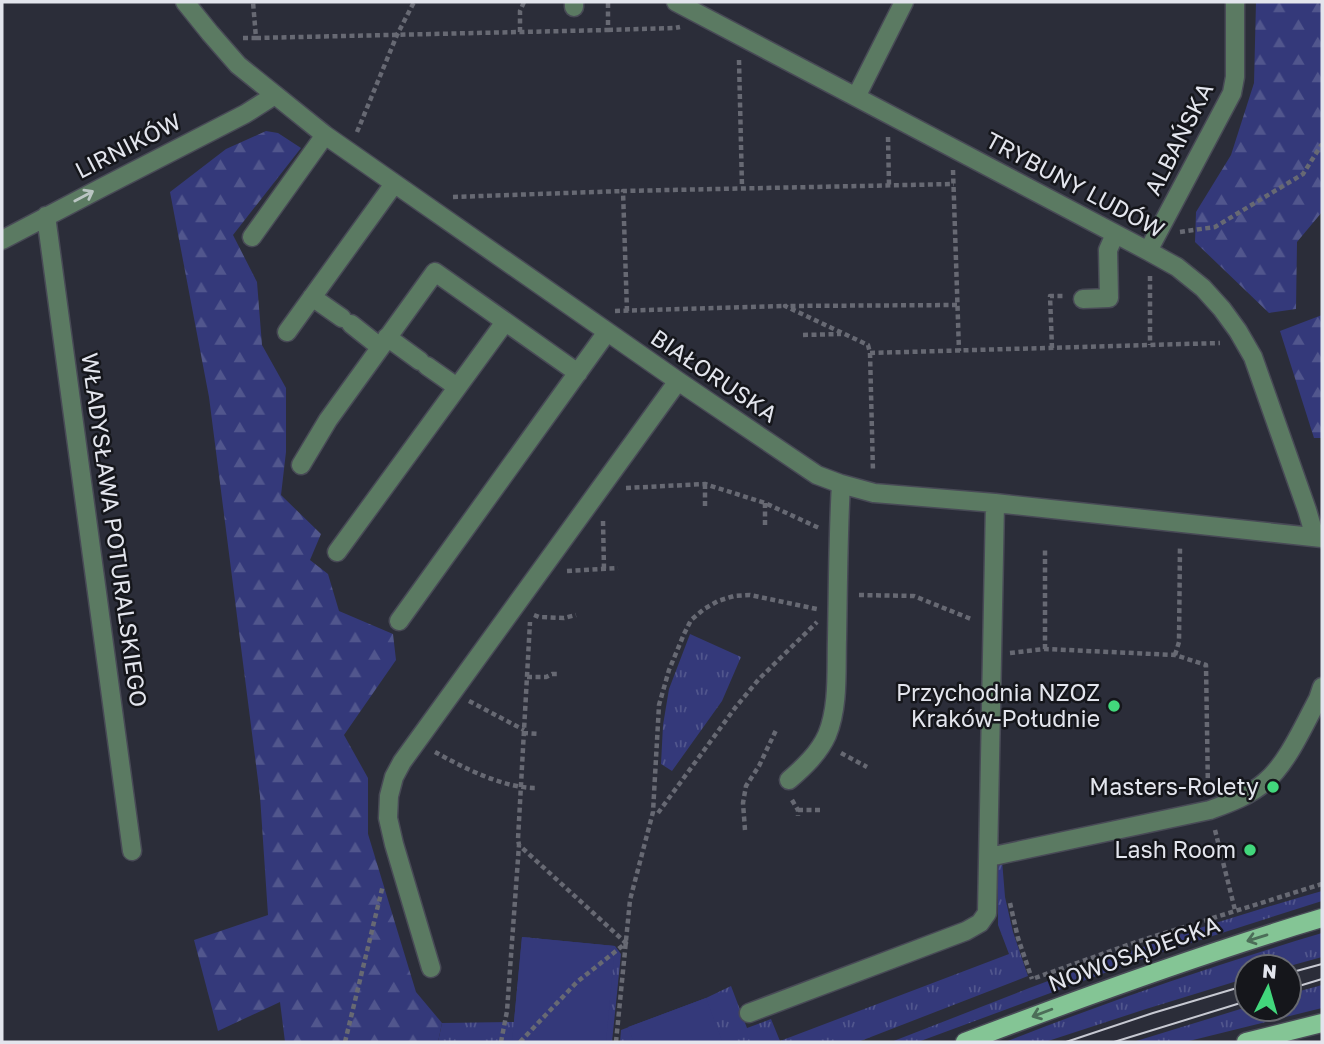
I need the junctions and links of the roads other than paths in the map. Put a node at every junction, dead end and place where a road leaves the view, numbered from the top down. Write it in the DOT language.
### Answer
graph roads {
  1 [pos="185,2"];
  2 [pos="676,2"];
  3 [pos="904,2"];
  4 [pos="1235,2"];
  5 [pos="275,95"];
  6 [pos="856,97"];
  7 [pos="325,135"];
  8 [pos="394,184"];
  9 [pos="46,216"];
  10 [pos="1115,234"];
  11 [pos="252,237"];
  12 [pos="2,240"];
  13 [pos="1152,244"];
  14 [pos="312,297"];
  15 [pos="1083,299"];
  16 [pos="505,321"];
  17 [pos="287,332"];
  18 [pos="607,332"];
  19 [pos="384,342"];
  20 [pos="578,373"];
  21 [pos="678,381"];
  22 [pos="457,387"];
  23 [pos="301,465"];
  24 [pos="841,484"];
  25 [pos="995,503"];
  26 [pos="1319,538"];
  27 [pos="337,552"];
  28 [pos="399,621"];
  29 [pos="1322,687"];
  30 [pos="789,787"];
  31 [pos="132,851"];
  32 [pos="989,857"];
  33 [pos="1322,918"];
  34 [pos="431,968"];
  35 [pos="749,1013"];
  36 [pos="1322,1023"];
  37 [pos="965,1042"];
  38 [pos="1246,1042"];
  1 -- 5 [label="street, BIAŁORUSKA"];
  2 -- 6 [label="street, TRYBUNY LUDÓW"];
  3 -- 6 [label="street"];
  4 -- 13 [label="street, ALBAŃSKA"];
  5 -- 7 [label="street, BIAŁORUSKA"];
  9 -- 5 [label="street, LIRNIKÓW, one-way"];
  6 -- 10 [label="street, TRYBUNY LUDÓW"];
  7 -- 8 [label="street, BIAŁORUSKA"];
  7 -- 11 [label="street"];
  8 -- 14 [label="street"];
  8 -- 18 [label="street, BIAŁORUSKA"];
  9 -- 12 [label="street, LIRNIKÓW"];
  9 -- 31 [label="street, WŁADYSŁAWA POTURALSKIEGO"];
  10 -- 13 [label="street, TRYBUNY LUDÓW"];
  10 -- 15 [label="street"];
  13 -- 26 [label="street, TRYBUNY LUDÓW"];
  14 -- 17 [label="street"];
  14 -- 19 [label="street"];
  16 -- 19 [label="street"];
  16 -- 20 [label="street"];
  16 -- 22 [label="street"];
  18 -- 20 [label="street"];
  18 -- 21 [label="street, BIAŁORUSKA"];
  19 -- 22 [label="street"];
  19 -- 23 [label="street"];
  20 -- 28 [label="street"];
  21 -- 24 [label="street, BIAŁORUSKA"];
  21 -- 34 [label="street"];
  22 -- 27 [label="street"];
  24 -- 25 [label="street, BIAŁORUSKA"];
  24 -- 30 [label="street"];
  25 -- 26 [label="street, BIAŁORUSKA"];
  25 -- 32 [label="street"];
  29 -- 32 [label="street"];
  32 -- 35 [label="street"];
  33 -- 37 [label="main road, NOWOSĄDECKA, one-way"];
  36 -- 38 [label="main road"];
}
